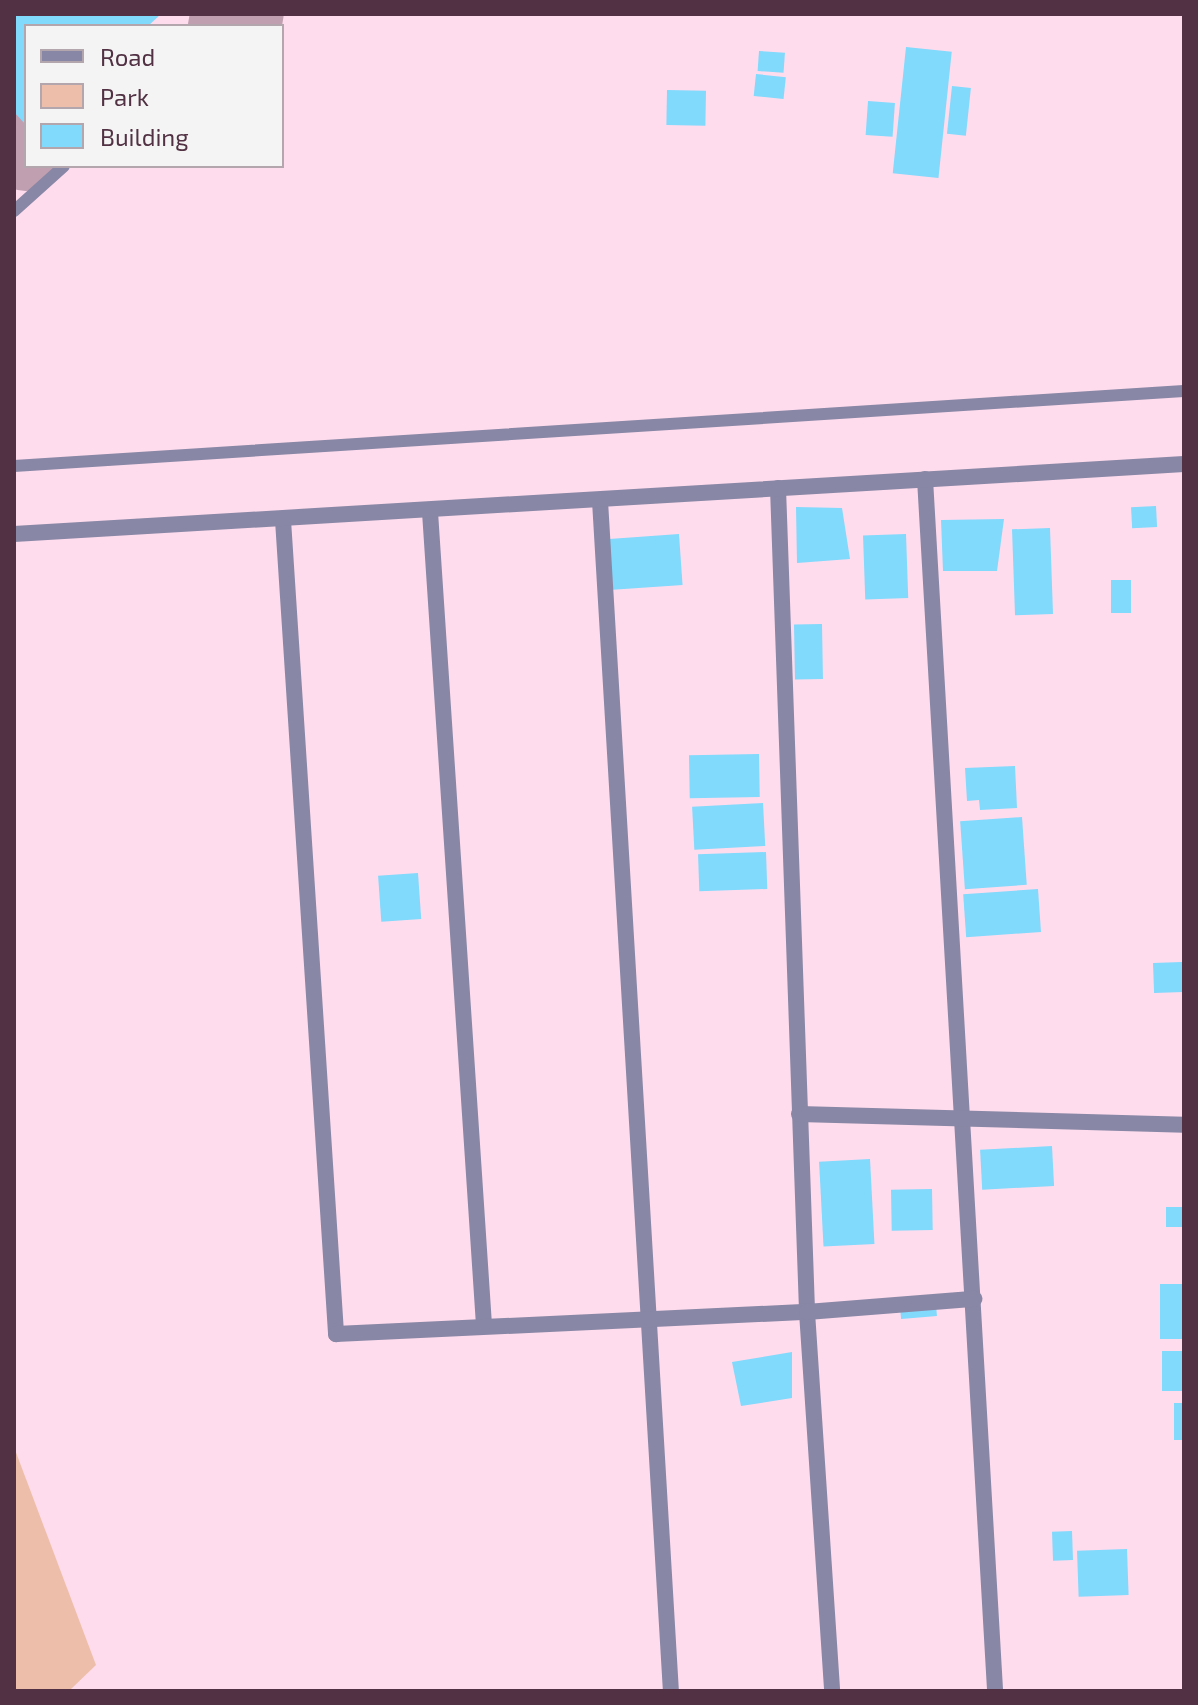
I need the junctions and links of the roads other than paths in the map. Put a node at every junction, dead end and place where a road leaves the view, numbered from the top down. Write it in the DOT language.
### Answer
graph roads {
  1 [pos="62,168"];
  2 [pos="14,211"];
  3 [pos="1184,391"];
  4 [pos="1184,464"];
  5 [pos="14,466"];
  6 [pos="925,479"];
  7 [pos="778,488"];
  8 [pos="600,501"];
  9 [pos="430,512"];
  10 [pos="283,520"];
  11 [pos="14,534"];
  12 [pos="799,1114"];
  13 [pos="962,1120"];
  14 [pos="1184,1125"];
  15 [pos="974,1299"];
  16 [pos="807,1312"];
  17 [pos="649,1321"];
  18 [pos="484,1325"];
  19 [pos="671,1691"];
  20 [pos="832,1691"];
  21 [pos="995,1691"];
  1 -- 2 [label="lane"];
  3 -- 5 [label="lane"];
  4 -- 6 [label="street"];
  6 -- 7 [label="street"];
  6 -- 13 [label="street"];
  7 -- 8 [label="street"];
  7 -- 12 [label="street"];
  8 -- 9 [label="street"];
  8 -- 17 [label="street"];
  9 -- 10 [label="street"];
  9 -- 18 [label="street"];
  10 -- 11 [label="street"];
  10 -- 18 [label="street"];
  12 -- 13 [label="street"];
  12 -- 16 [label="street"];
  13 -- 14 [label="street"];
  13 -- 15 [label="street"];
  15 -- 16 [label="street"];
  15 -- 21 [label="street"];
  16 -- 17 [label="street"];
  16 -- 20 [label="street"];
  17 -- 18 [label="street"];
  17 -- 19 [label="street"];
}
